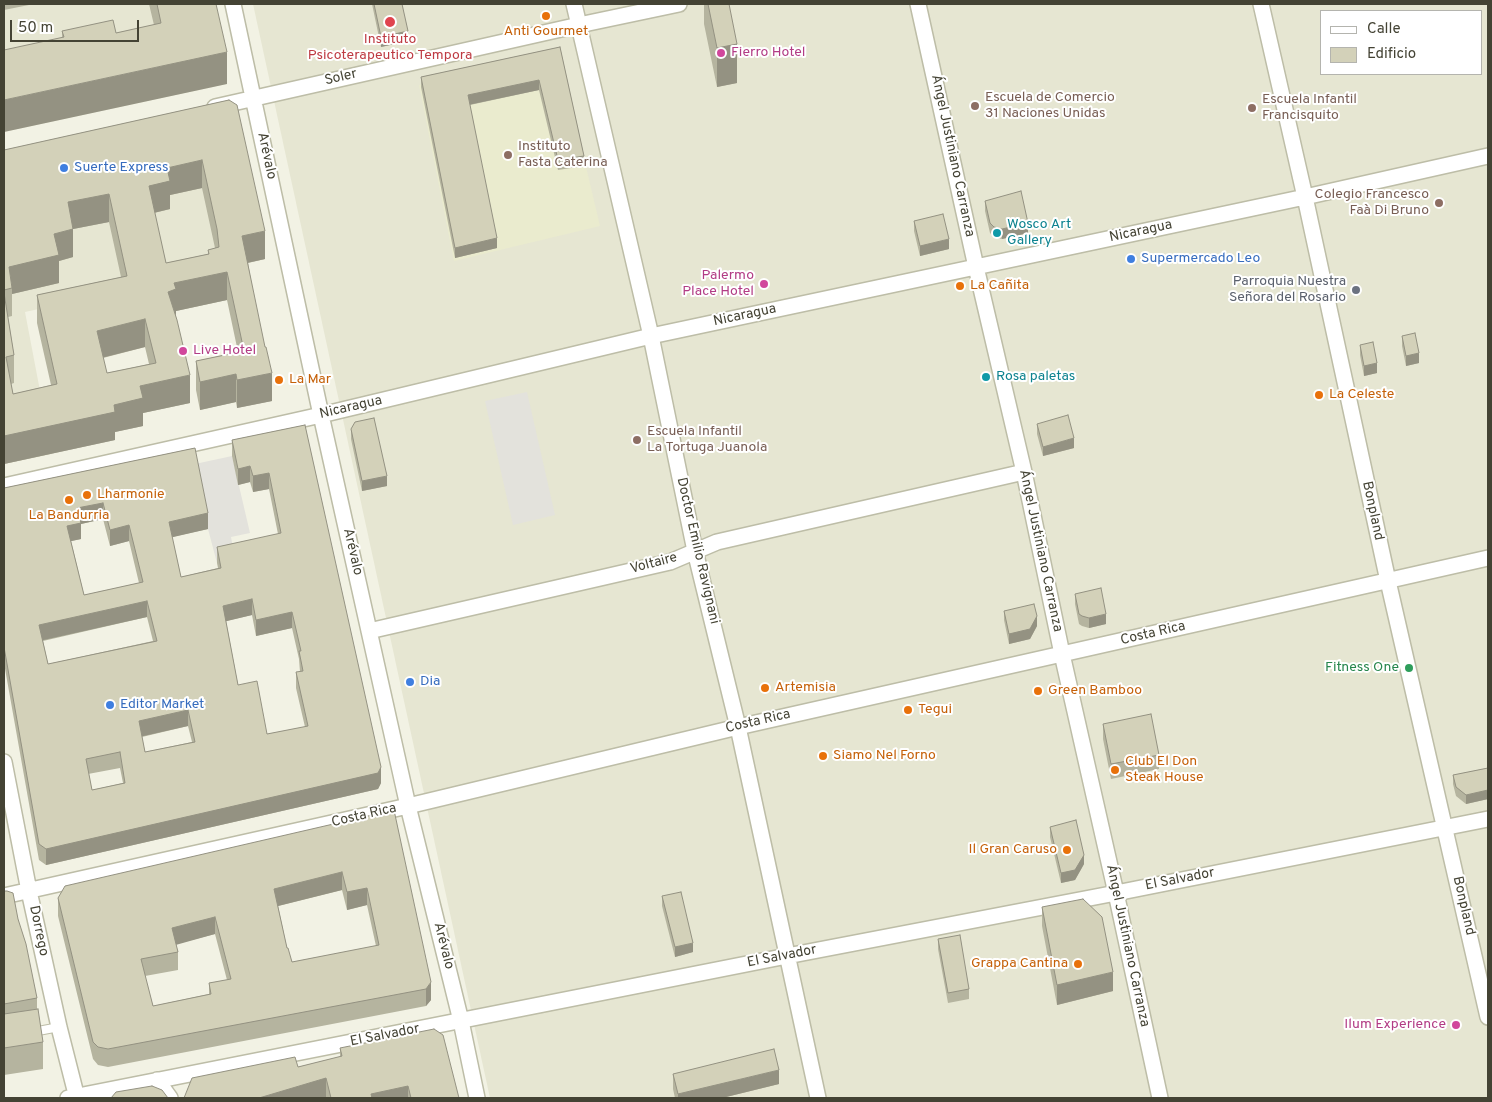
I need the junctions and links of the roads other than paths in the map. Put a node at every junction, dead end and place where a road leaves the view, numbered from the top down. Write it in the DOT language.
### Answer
graph roads {
  1 [pos="233,4"];
  2 [pos="574,4"];
  3 [pos="679,4"];
  4 [pos="918,4"];
  5 [pos="1261,4"];
  6 [pos="579,25"];
  7 [pos="253,98"];
  8 [pos="205,109"];
  9 [pos="1488,156"];
  10 [pos="1305,197"];
  11 [pos="976,267"];
  12 [pos="651,336"];
  13 [pos="321,415"];
  14 [pos="1024,472"];
  15 [pos="4,486"];
  16 [pos="695,551"];
  17 [pos="1488,558"];
  18 [pos="1388,581"];
  19 [pos="369,630"];
  20 [pos="1062,654"];
  21 [pos="738,726"];
  22 [pos="4,762"];
  23 [pos="408,806"];
  24 [pos="1488,819"];
  25 [pos="1445,827"];
  26 [pos="29,891"];
  27 [pos="1116,893"];
  28 [pos="4,896"];
  29 [pos="787,956"];
  30 [pos="1488,1017"];
  31 [pos="461,1021"];
  32 [pos="59,1027"];
  33 [pos="28,1033"];
  34 [pos="157,1080"];
  35 [pos="74,1098"];
  36 [pos="170,1098"];
  37 [pos="477,1098"];
  38 [pos="818,1098"];
  39 [pos="1160,1098"];
  1 -- 7 [label="street, Arévalo"];
  2 -- 6 [label="street, Doctor Emilio Ravignani"];
  3 -- 6 [label="street, Soler"];
  4 -- 11 [label="street, Ángel Justiniano Carranza"];
  5 -- 10 [label="street, Bonpland"];
  6 -- 7 [label="street, Soler"];
  6 -- 12 [label="street, Doctor Emilio Ravignani"];
  7 -- 8 [label="street, Soler"];
  7 -- 13 [label="street, Arévalo"];
  9 -- 10 [label="street, Nicaragua"];
  10 -- 11 [label="street, Nicaragua"];
  10 -- 18 [label="street, Bonpland"];
  11 -- 12 [label="street, Nicaragua"];
  11 -- 14 [label="street, Ángel Justiniano Carranza"];
  12 -- 13 [label="street, Nicaragua"];
  12 -- 16 [label="street, Doctor Emilio Ravignani"];
  13 -- 15 [label="street, Nicaragua"];
  13 -- 19 [label="street, Arévalo"];
  14 -- 16 [label="street, Voltaire"];
  14 -- 20 [label="street, Ángel Justiniano Carranza"];
  16 -- 19 [label="street, Voltaire"];
  16 -- 21 [label="street, Doctor Emilio Ravignani"];
  17 -- 18 [label="street, Costa Rica"];
  18 -- 20 [label="street, Costa Rica"];
  18 -- 25 [label="street, Bonpland"];
  19 -- 23 [label="street, Arévalo"];
  20 -- 21 [label="street, Costa Rica"];
  20 -- 27 [label="street, Ángel Justiniano Carranza"];
  21 -- 23 [label="street, Costa Rica"];
  21 -- 29 [label="street, Doctor Emilio Ravignani"];
  22 -- 26 [label="street, Dorrego"];
  23 -- 26 [label="street, Costa Rica"];
  23 -- 31 [label="street, Arévalo"];
  24 -- 25 [label="street, El Salvador"];
  25 -- 27 [label="street, El Salvador"];
  25 -- 30 [label="street, Bonpland"];
  26 -- 28 [label="street, Costa Rica"];
  26 -- 32 [label="street, Dorrego"];
  27 -- 29 [label="street, El Salvador"];
  27 -- 39 [label="street, Ángel Justiniano Carranza"];
  29 -- 31 [label="street, El Salvador"];
  29 -- 38 [label="street, Doctor Emilio Ravignani"];
  31 -- 34 [label="street, El Salvador"];
  31 -- 37 [label="street, Arévalo"];
  32 -- 33 [label="lane"];
  32 -- 35 [label="street, Dorrego"];
  34 -- 35 [label="street, El Salvador"];
  34 -- 36 [label="street"];
}
